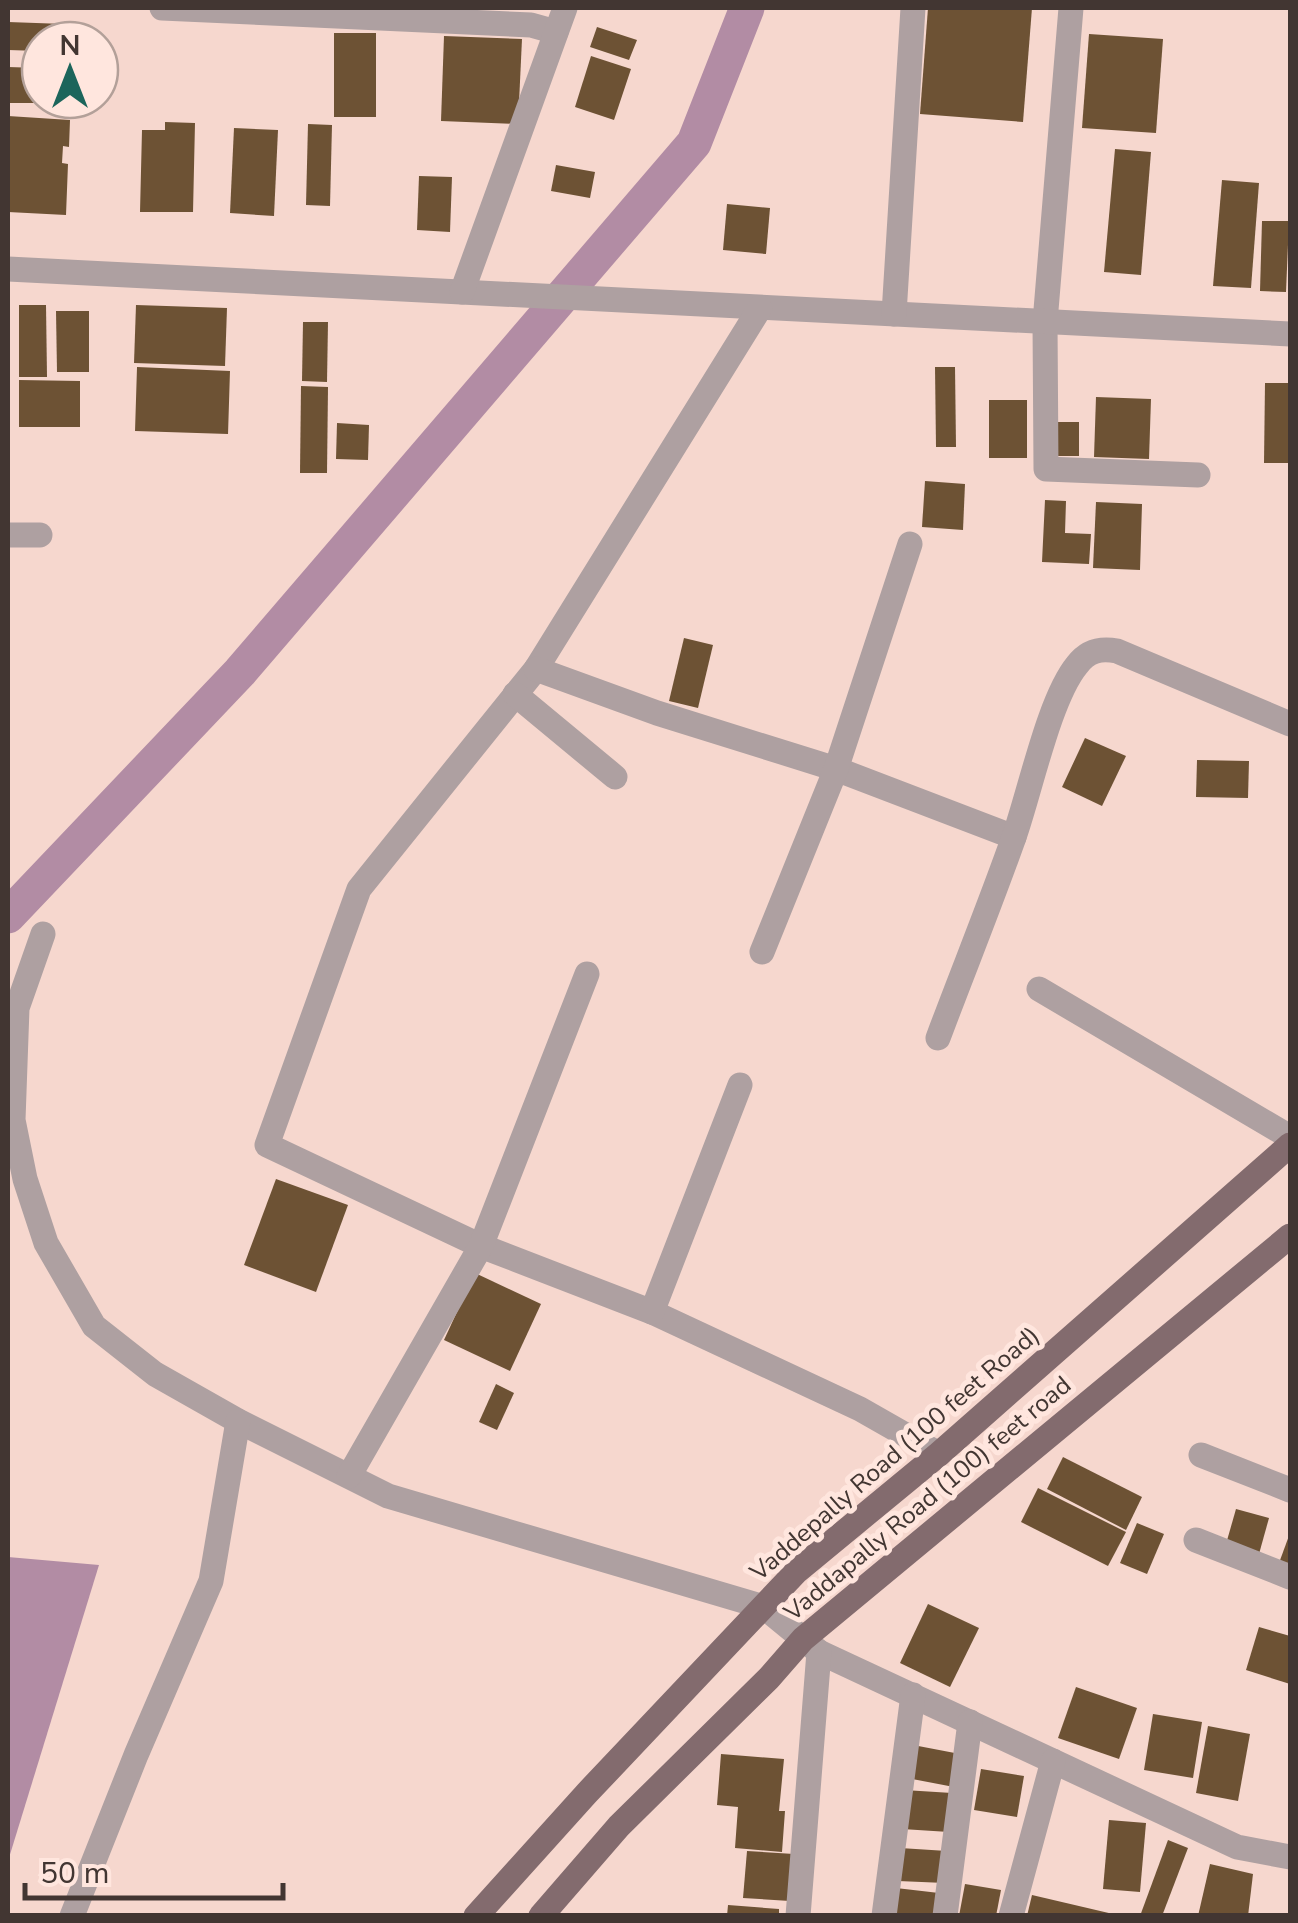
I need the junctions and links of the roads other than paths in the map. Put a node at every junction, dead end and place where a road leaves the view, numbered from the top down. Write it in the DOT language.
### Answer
graph roads {
  1 [pos="162,8"];
  2 [pos="913,8"];
  3 [pos="1071,8"];
  4 [pos="560,20"];
  5 [pos="8,269"];
  6 [pos="475,292"];
  7 [pos="760,308"];
  8 [pos="894,314"];
  9 [pos="1045,322"];
  10 [pos="1290,334"];
  11 [pos="1198,474"];
  12 [pos="8,535"];
  13 [pos="40,535"];
  14 [pos="910,544"];
  15 [pos="536,669"];
  16 [pos="515,694"];
  17 [pos="1290,724"];
  18 [pos="836,769"];
  19 [pos="615,777"];
  20 [pos="1014,837"];
  21 [pos="43,934"];
  22 [pos="762,952"];
  23 [pos="586,974"];
  24 [pos="1038,988"];
  25 [pos="938,1038"];
  26 [pos="740,1085"];
  27 [pos="1290,1137"];
  28 [pos="1290,1145"];
  29 [pos="1290,1236"];
  30 [pos="481,1246"];
  31 [pos="652,1312"];
  32 [pos="238,1421"];
  33 [pos="939,1454"];
  34 [pos="1201,1455"];
  35 [pos="349,1476"];
  36 [pos="1290,1490"];
  37 [pos="1196,1540"];
  38 [pos="1290,1576"];
  39 [pos="764,1608"];
  40 [pos="811,1646"];
  41 [pos="913,1696"];
  42 [pos="970,1722"];
  43 [pos="1053,1761"];
  44 [pos="1290,1857"];
  45 [pos="72,1916"];
  46 [pos="476,1916"];
  47 [pos="541,1916"];
  48 [pos="798,1916"];
  49 [pos="884,1916"];
  50 [pos="945,1916"];
  51 [pos="1010,1916"];
  1 -- 4 [label="street"];
  2 -- 8 [label="street"];
  3 -- 9 [label="street"];
  4 -- 6 [label="street"];
  5 -- 6 [label="street"];
  6 -- 7 [label="street"];
  7 -- 8 [label="street"];
  7 -- 15 [label="street"];
  8 -- 9 [label="street"];
  9 -- 10 [label="street"];
  9 -- 11 [label="street"];
  12 -- 13 [label="street"];
  14 -- 18 [label="street"];
  15 -- 16 [label="street"];
  15 -- 18 [label="street"];
  16 -- 19 [label="street"];
  16 -- 30 [label="street"];
  17 -- 20 [label="street"];
  18 -- 20 [label="street"];
  18 -- 22 [label="street"];
  20 -- 25 [label="street"];
  21 -- 32 [label="street"];
  23 -- 30 [label="street"];
  24 -- 27 [label="street"];
  26 -- 31 [label="street"];
  28 -- 33 [label="main road, Vaddepally Road (100 feet Road)"];
  29 -- 40 [label="main road, Vaddapally Road (100) feet road"];
  30 -- 31 [label="street"];
  30 -- 35 [label="street"];
  31 -- 33 [label="street"];
  32 -- 35 [label="street"];
  32 -- 45 [label="street"];
  33 -- 39 [label="main road, Vaddepally Road (100 feet Road)"];
  34 -- 36 [label="street"];
  35 -- 39 [label="street"];
  37 -- 38 [label="street"];
  39 -- 40 [label="street"];
  39 -- 46 [label="main road, Vaddepally Road (100 feet Road)"];
  40 -- 41 [label="street"];
  40 -- 47 [label="main road, Vaddapally Road (100) feet road"];
  40 -- 48 [label="street"];
  41 -- 42 [label="street"];
  41 -- 49 [label="street"];
  42 -- 43 [label="street"];
  42 -- 50 [label="street"];
  43 -- 44 [label="street"];
  43 -- 51 [label="street"];
}
